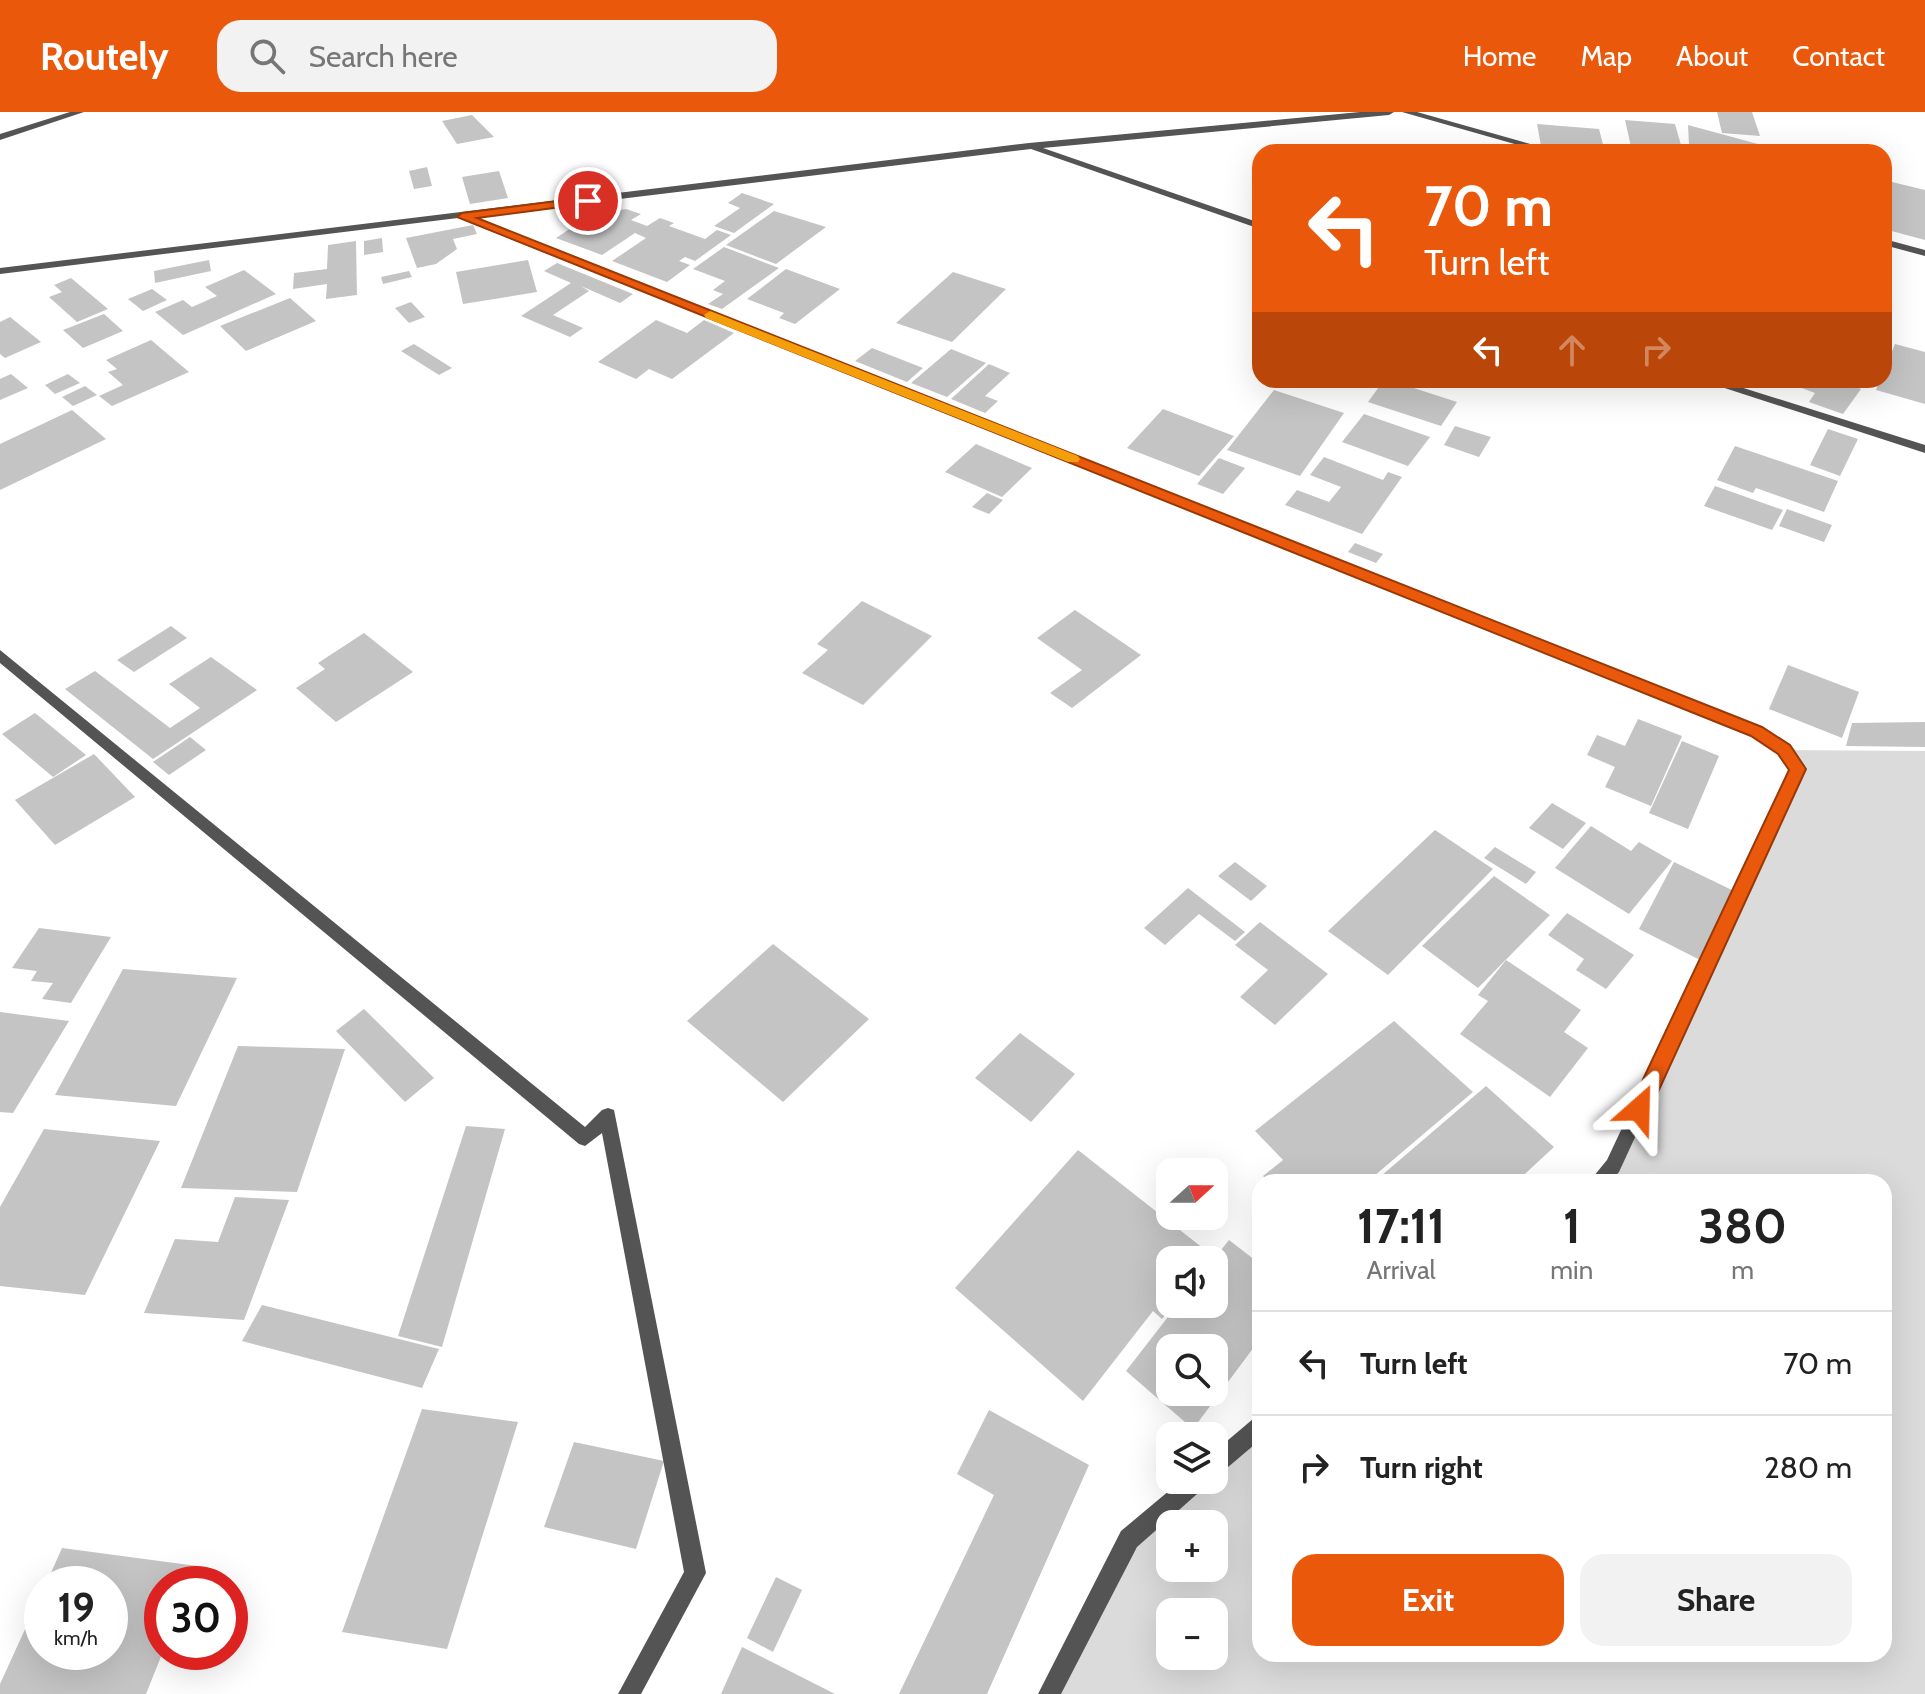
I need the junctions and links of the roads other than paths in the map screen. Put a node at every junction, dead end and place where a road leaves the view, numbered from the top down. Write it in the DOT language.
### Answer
graph roads {
  1 [pos="79,112"];
  2 [pos="1389,112"];
  3 [pos="1407,112"];
  4 [pos="0,137"];
  5 [pos="1525,144"];
  6 [pos="1029,146"];
  7 [pos="462,217"];
  8 [pos="1252,223"];
  9 [pos="1892,244"];
  10 [pos="1925,253"];
  11 [pos="0,271"];
  12 [pos="1731,388"];
  13 [pos="1925,449"];
  14 [pos="0,655"];
  15 [pos="1606,1174"];
  16 [pos="1252,1433"];
  17 [pos="1228,1454"];
  18 [pos="1182,1494"];
  19 [pos="629,1694"];
  20 [pos="1049,1694"];
  1 -- 4 [label="street"];
  2 -- 6 [label="street"];
  3 -- 5 [label="street"];
  6 -- 7 [label="street"];
  6 -- 8 [label="street"];
  7 -- 11 [label="street"];
  7 -- 15 [label="street"];
  9 -- 10 [label="street"];
  12 -- 13 [label="street"];
  14 -- 19 [label="street"];
  16 -- 17 [label="street"];
  18 -- 20 [label="street"];
}
